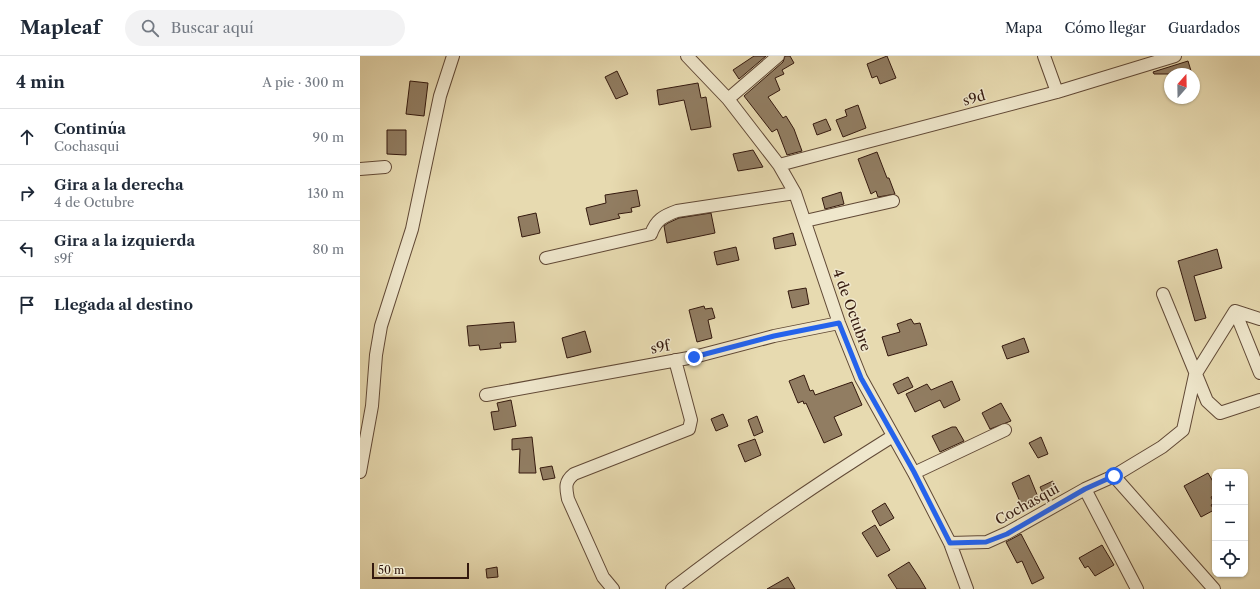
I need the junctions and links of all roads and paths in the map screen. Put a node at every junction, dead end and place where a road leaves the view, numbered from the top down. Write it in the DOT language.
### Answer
graph roads {
  1 [pos="453,56"];
  2 [pos="687,56"];
  3 [pos="778,56"];
  4 [pos="1044,56"];
  5 [pos="1175,56"];
  6 [pos="1160,58"];
  7 [pos="1057,92"];
  8 [pos="728,99"];
  9 [pos="779,165"];
  10 [pos="385,167"];
  11 [pos="360,169"];
  12 [pos="795,193"];
  13 [pos="893,201"];
  14 [pos="805,222"];
  15 [pos="546,258"];
  16 [pos="1163,294"];
  17 [pos="1235,311"];
  18 [pos="1260,319"];
  19 [pos="839,323"];
  20 [pos="675,360"];
  21 [pos="1260,372"];
  22 [pos="1195,375"];
  23 [pos="486,395"];
  24 [pos="1260,400"];
  25 [pos="1005,430"];
  26 [pos="893,436"];
  27 [pos="360,472"];
  28 [pos="914,472"];
  29 [pos="1114,476"];
  30 [pos="1085,489"];
  31 [pos="950,543"];
  32 [pos="613,589"];
  33 [pos="672,589"];
  34 [pos="967,589"];
  35 [pos="1137,589"];
  36 [pos="1214,589"];
  1 -- 27 [label="street"];
  2 -- 8 [label="street, 4 de Octubre"];
  3 -- 8 [label="street"];
  4 -- 7 [label="street"];
  5 -- 6 [label="street, s9d"];
  6 -- 7 [label="street, s9d"];
  7 -- 9 [label="street, s9d"];
  8 -- 9 [label="street, 4 de Octubre"];
  9 -- 12 [label="street, 4 de Octubre"];
  10 -- 11 [label="street"];
  12 -- 14 [label="street, 4 de Octubre"];
  12 -- 15 [label="street"];
  13 -- 14 [label="street"];
  14 -- 19 [label="street, 4 de Octubre"];
  16 -- 22 [label="street"];
  17 -- 18 [label="street"];
  17 -- 21 [label="street"];
  17 -- 22 [label="street"];
  19 -- 20 [label="street, s9f"];
  19 -- 26 [label="street, 4 de Octubre"];
  20 -- 23 [label="street, s9f"];
  20 -- 32 [label="street"];
  22 -- 24 [label="street"];
  22 -- 29 [label="street, Cochasqui"];
  25 -- 28 [label="street"];
  26 -- 28 [label="street, 4 de Octubre"];
  26 -- 33 [label="street"];
  28 -- 31 [label="street, 4 de Octubre"];
  29 -- 30 [label="street, Cochasqui"];
  29 -- 36 [label="street"];
  30 -- 31 [label="street, Cochasqui"];
  30 -- 35 [label="street"];
  31 -- 34 [label="street, 4 de Octubre"];
}
